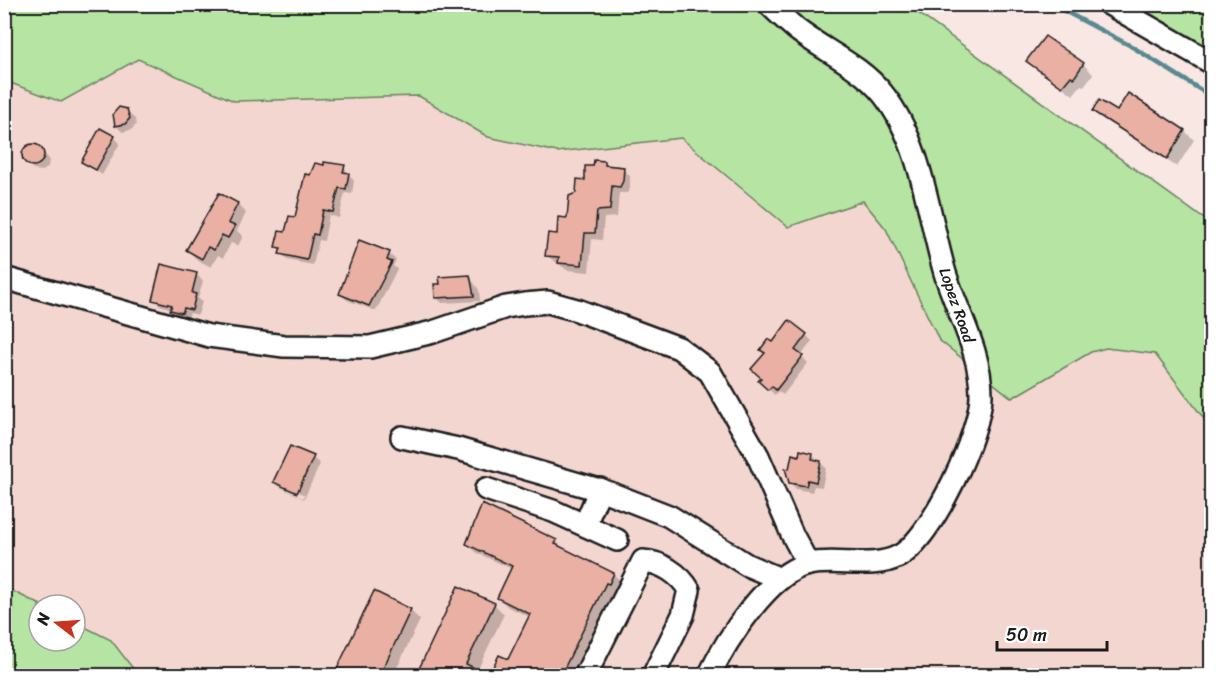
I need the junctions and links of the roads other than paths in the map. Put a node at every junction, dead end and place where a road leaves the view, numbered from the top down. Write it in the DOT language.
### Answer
graph roads {
  1 [pos="770,4"];
  2 [pos="1109,4"];
  3 [pos="1212,63"];
  4 [pos="4,278"];
  5 [pos="402,437"];
  6 [pos="486,489"];
  7 [pos="600,489"];
  8 [pos="585,525"];
  9 [pos="617,540"];
  10 [pos="808,564"];
  11 [pos="780,579"];
  12 [pos="585,675"];
  13 [pos="653,675"];
  14 [pos="709,675"];
  1 -- 10 [label="street, Lopez Road"];
  2 -- 3 [label="street"];
  4 -- 10 [label="street"];
  5 -- 7 [label="street"];
  6 -- 8 [label="street"];
  7 -- 8 [label="street"];
  7 -- 11 [label="street"];
  8 -- 9 [label="street"];
  10 -- 11 [label="street"];
  11 -- 14 [label="street"];
  12 -- 13 [label="street"];
}
